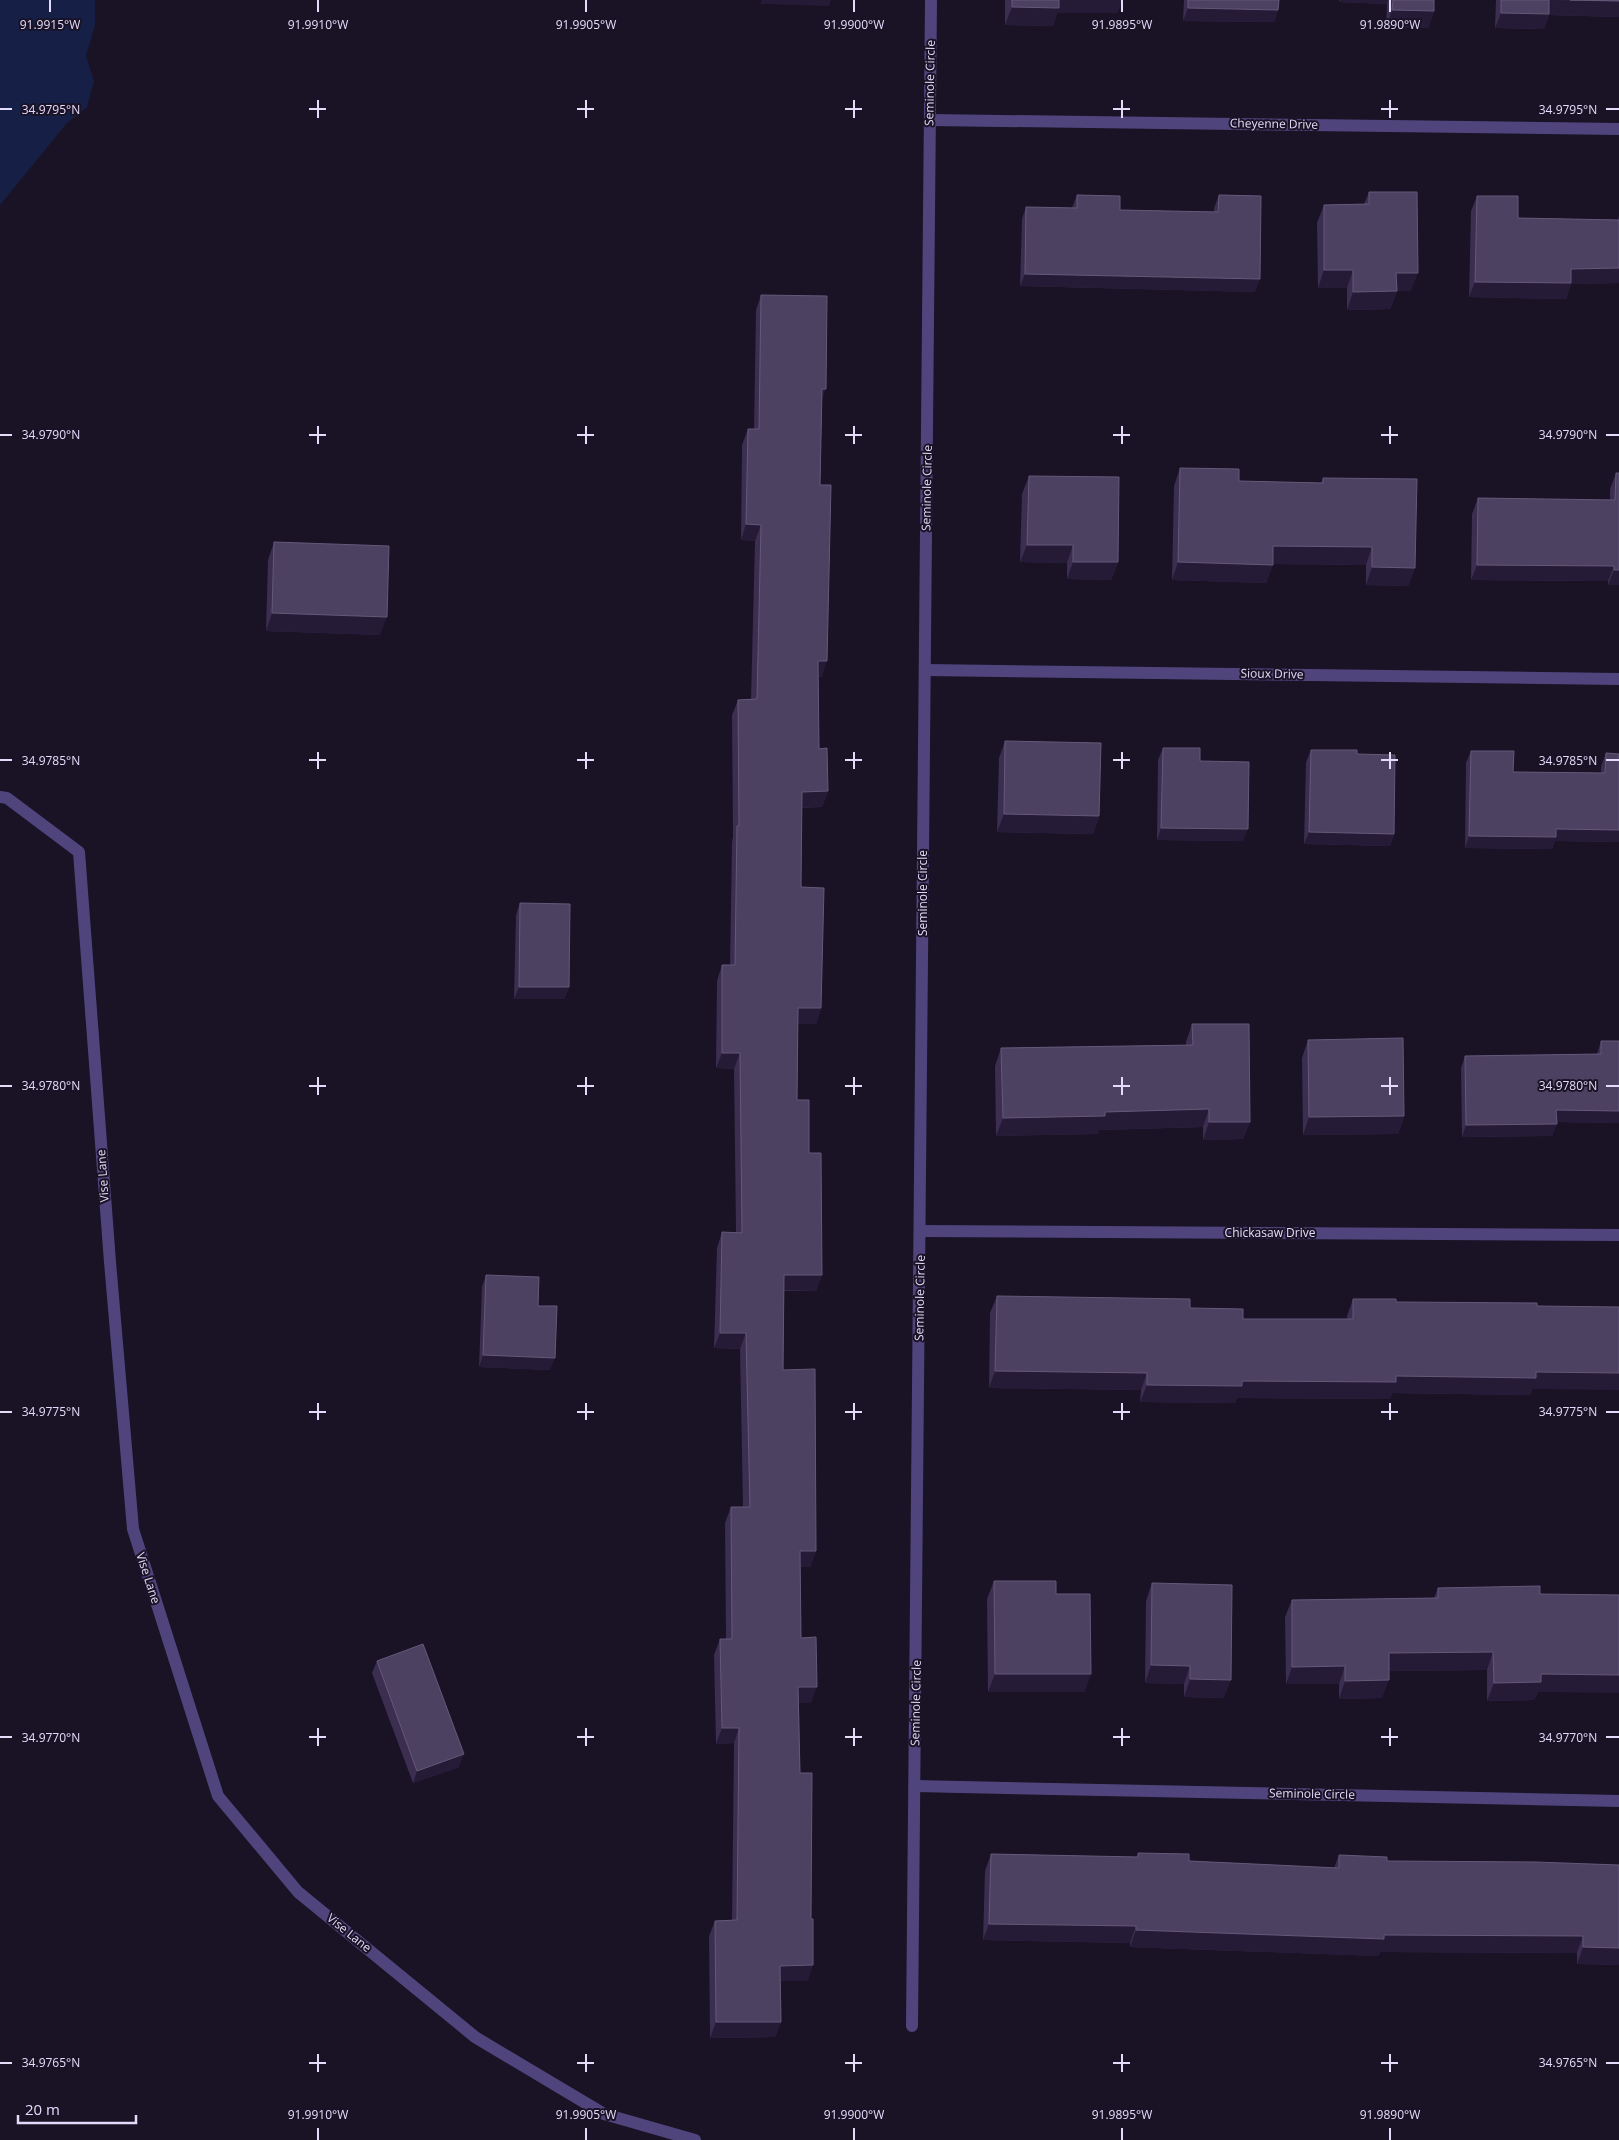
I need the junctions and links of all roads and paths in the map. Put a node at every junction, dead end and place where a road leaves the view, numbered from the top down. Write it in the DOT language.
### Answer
graph roads {
  1 [pos="931,0"];
  2 [pos="930,120"];
  3 [pos="1619,129"];
  4 [pos="925,670"];
  5 [pos="1619,679"];
  6 [pos="0,797"];
  7 [pos="920,1231"];
  8 [pos="1619,1235"];
  9 [pos="915,1786"];
  10 [pos="1619,1801"];
  11 [pos="912,2026"];
  12 [pos="695,2140"];
  1 -- 2 [label="street, Seminole Circle"];
  2 -- 3 [label="street, Cheyenne Drive"];
  2 -- 4 [label="street, Seminole Circle"];
  4 -- 5 [label="street, Sioux Drive"];
  4 -- 7 [label="street, Seminole Circle"];
  6 -- 12 [label="street, Vise Lane"];
  7 -- 8 [label="street, Chickasaw Drive"];
  7 -- 9 [label="street, Seminole Circle"];
  9 -- 10 [label="street, Seminole Circle"];
  9 -- 11 [label="street, Seminole Circle"];
}
